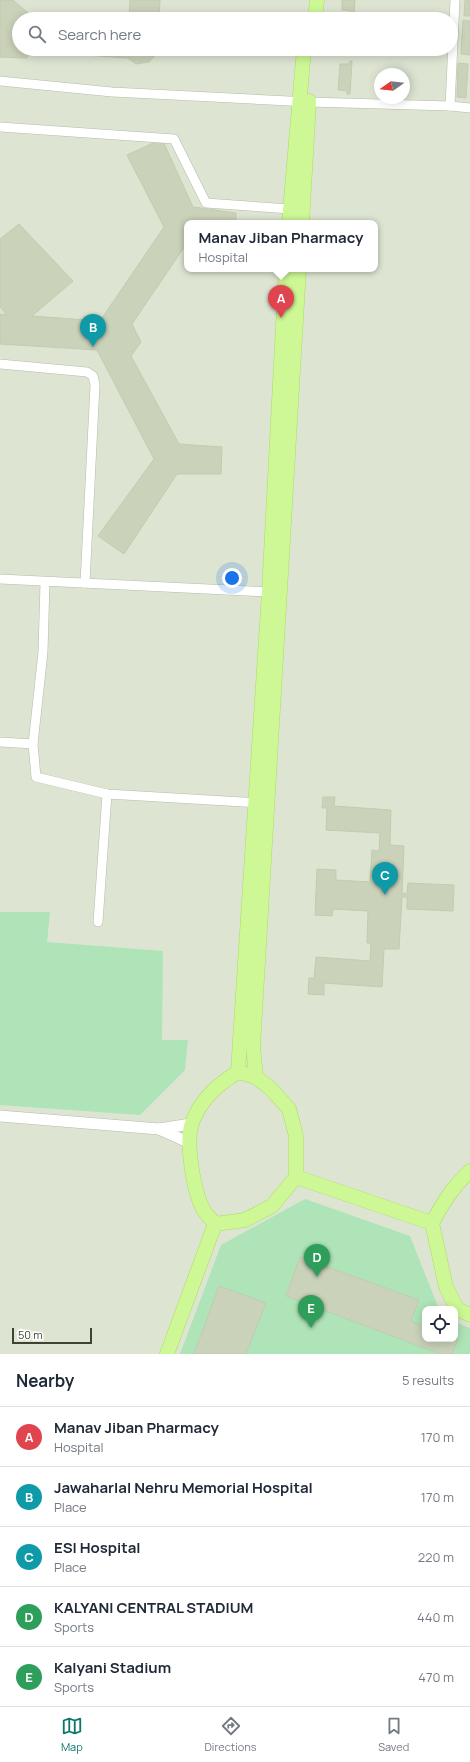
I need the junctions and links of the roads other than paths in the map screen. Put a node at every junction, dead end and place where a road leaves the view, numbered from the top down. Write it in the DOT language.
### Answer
graph roads {
  1 [pos="307,0"];
  2 [pos="317,0"];
  3 [pos="455,0"];
  4 [pos="306,12"];
  5 [pos="316,12"];
  6 [pos="454,12"];
  7 [pos="304,56"];
  8 [pos="312,56"];
  9 [pos="452,56"];
  10 [pos="0,81"];
  11 [pos="305,102"];
  12 [pos="450,106"];
  13 [pos="470,108"];
  14 [pos="0,127"];
  15 [pos="289,216"];
  16 [pos="302,220"];
  17 [pos="286,272"];
  18 [pos="299,272"];
  19 [pos="0,364"];
  20 [pos="0,579"];
  21 [pos="45,582"];
  22 [pos="85,583"];
  23 [pos="269,592"];
  24 [pos="0,742"];
  25 [pos="34,744"];
  26 [pos="107,794"];
  27 [pos="261,803"];
  28 [pos="98,922"];
  29 [pos="238,1072"];
  30 [pos="256,1077"];
  31 [pos="0,1116"];
  32 [pos="191,1124"];
  33 [pos="158,1129"];
  34 [pos="190,1143"];
  35 [pos="470,1171"];
  36 [pos="296,1177"];
  37 [pos="432,1223"];
  38 [pos="215,1224"];
  39 [pos="470,1315"];
  40 [pos="167,1354"];
  1 -- 4 [label="main road"];
  2 -- 5 [label="main road"];
  3 -- 6 [label="street"];
  7 -- 11 [label="main road"];
  8 -- 11 [label="main road"];
  9 -- 12 [label="street"];
  10 -- 11 [label="street"];
  11 -- 12 [label="street"];
  11 -- 15 [label="main road"];
  11 -- 16 [label="main road"];
  12 -- 13 [label="street"];
  14 -- 15 [label="street"];
  17 -- 23 [label="main road"];
  18 -- 27 [label="main road"];
  19 -- 22 [label="street"];
  20 -- 21 [label="street"];
  21 -- 22 [label="street"];
  21 -- 25 [label="street"];
  22 -- 23 [label="street"];
  23 -- 27 [label="main road"];
  24 -- 25 [label="street"];
  25 -- 26 [label="street"];
  26 -- 27 [label="street"];
  26 -- 28 [label="street"];
  27 -- 29 [label="main road"];
  27 -- 30 [label="main road"];
  29 -- 30 [label="main road"];
  29 -- 32 [label="main road"];
  30 -- 36 [label="main road"];
  31 -- 33 [label="street"];
  32 -- 33 [label="street"];
  32 -- 34 [label="main road"];
  33 -- 34 [label="street"];
  34 -- 38 [label="main road"];
  35 -- 37 [label="main road"];
  36 -- 37 [label="main road"];
  36 -- 38 [label="main road"];
  37 -- 39 [label="main road"];
  38 -- 40 [label="main road"];
}
